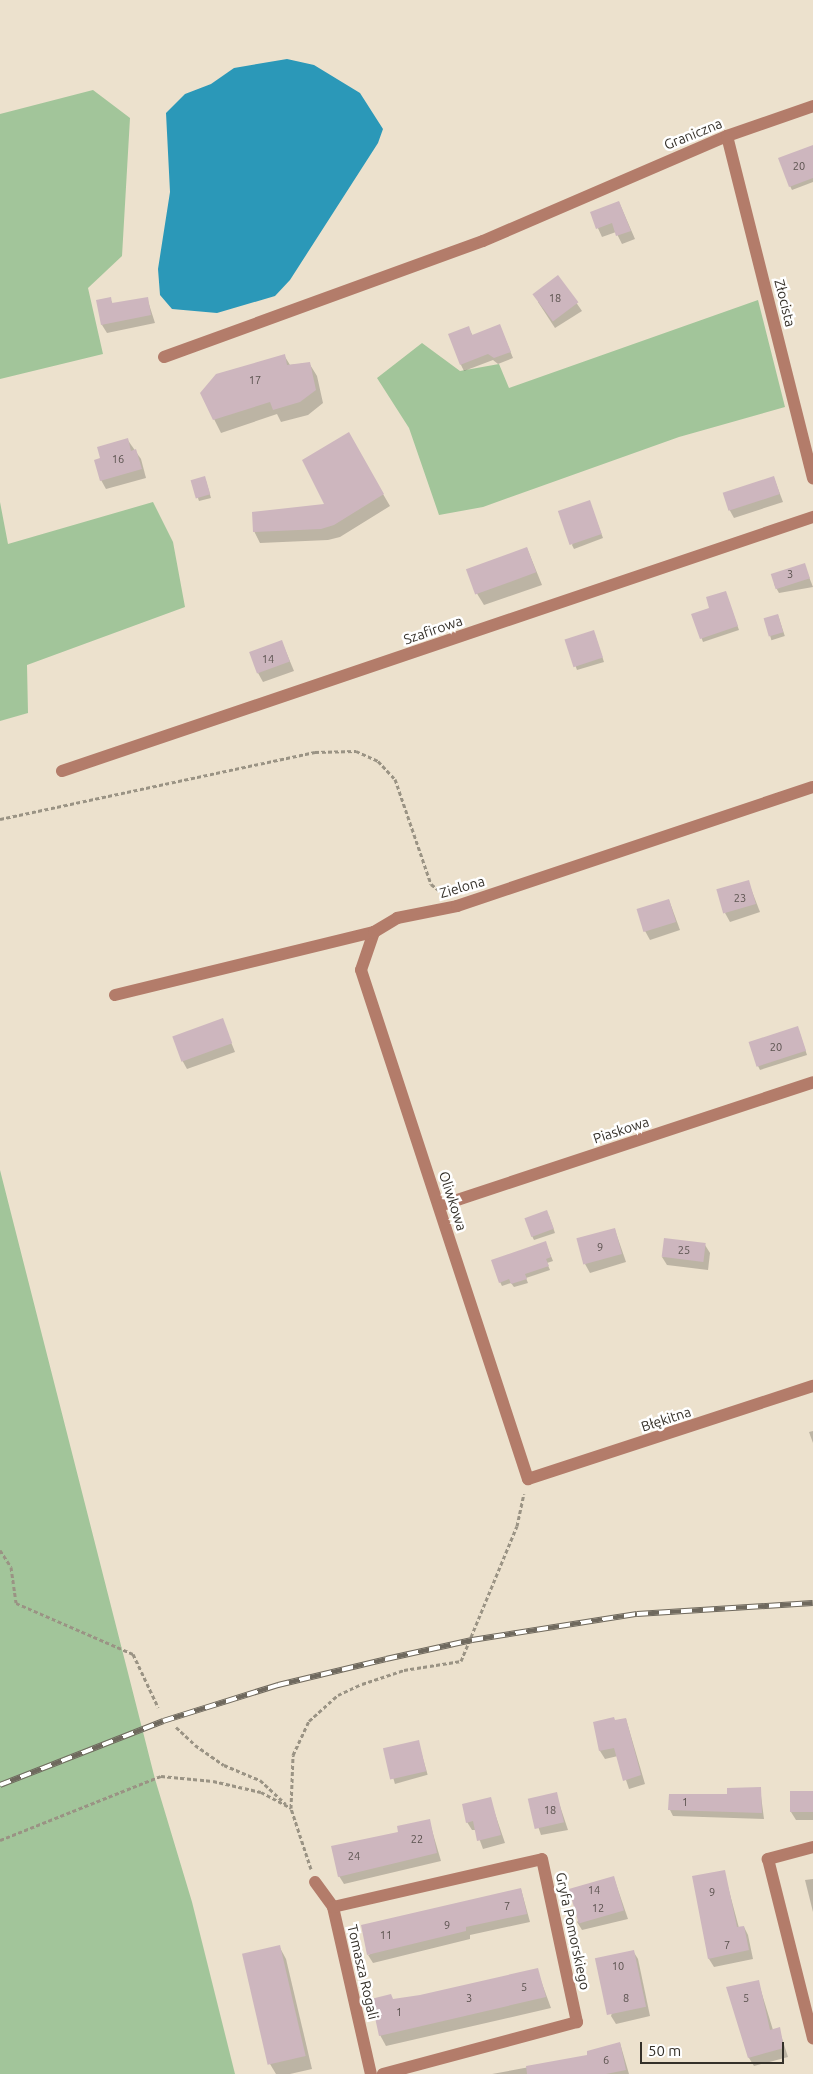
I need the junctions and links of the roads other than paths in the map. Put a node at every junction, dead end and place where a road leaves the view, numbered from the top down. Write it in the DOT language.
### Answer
graph roads {
  1 [pos="813,106"];
  2 [pos="727,136"];
  3 [pos="164,356"];
  4 [pos="813,478"];
  5 [pos="813,517"];
  6 [pos="62,771"];
  7 [pos="813,787"];
  8 [pos="374,932"];
  9 [pos="115,995"];
  10 [pos="813,1082"];
  11 [pos="439,1206"];
  12 [pos="813,1386"];
  13 [pos="528,1479"];
  14 [pos="813,1846"];
  15 [pos="315,1882"];
  16 [pos="333,1908"];
  17 [pos="813,2038"];
  18 [pos="371,2074"];
  19 [pos="383,2074"];
  1 -- 2 [label="street, Graniczna"];
  2 -- 3 [label="street, Graniczna"];
  2 -- 4 [label="street, Złocista"];
  5 -- 6 [label="street, Szafirowa"];
  7 -- 8 [label="street, Zielona"];
  8 -- 9 [label="street, Zielona"];
  8 -- 11 [label="street, Oliwkowa"];
  10 -- 11 [label="street, Piaskowa"];
  11 -- 13 [label="street, Oliwkowa"];
  12 -- 13 [label="street, Błękitna"];
  14 -- 17 [label="street"];
  15 -- 16 [label="street, Tomasza Rogali"];
  16 -- 18 [label="street, Tomasza Rogali"];
  16 -- 19 [label="street, Gryfa Pomorskiego"];
}
